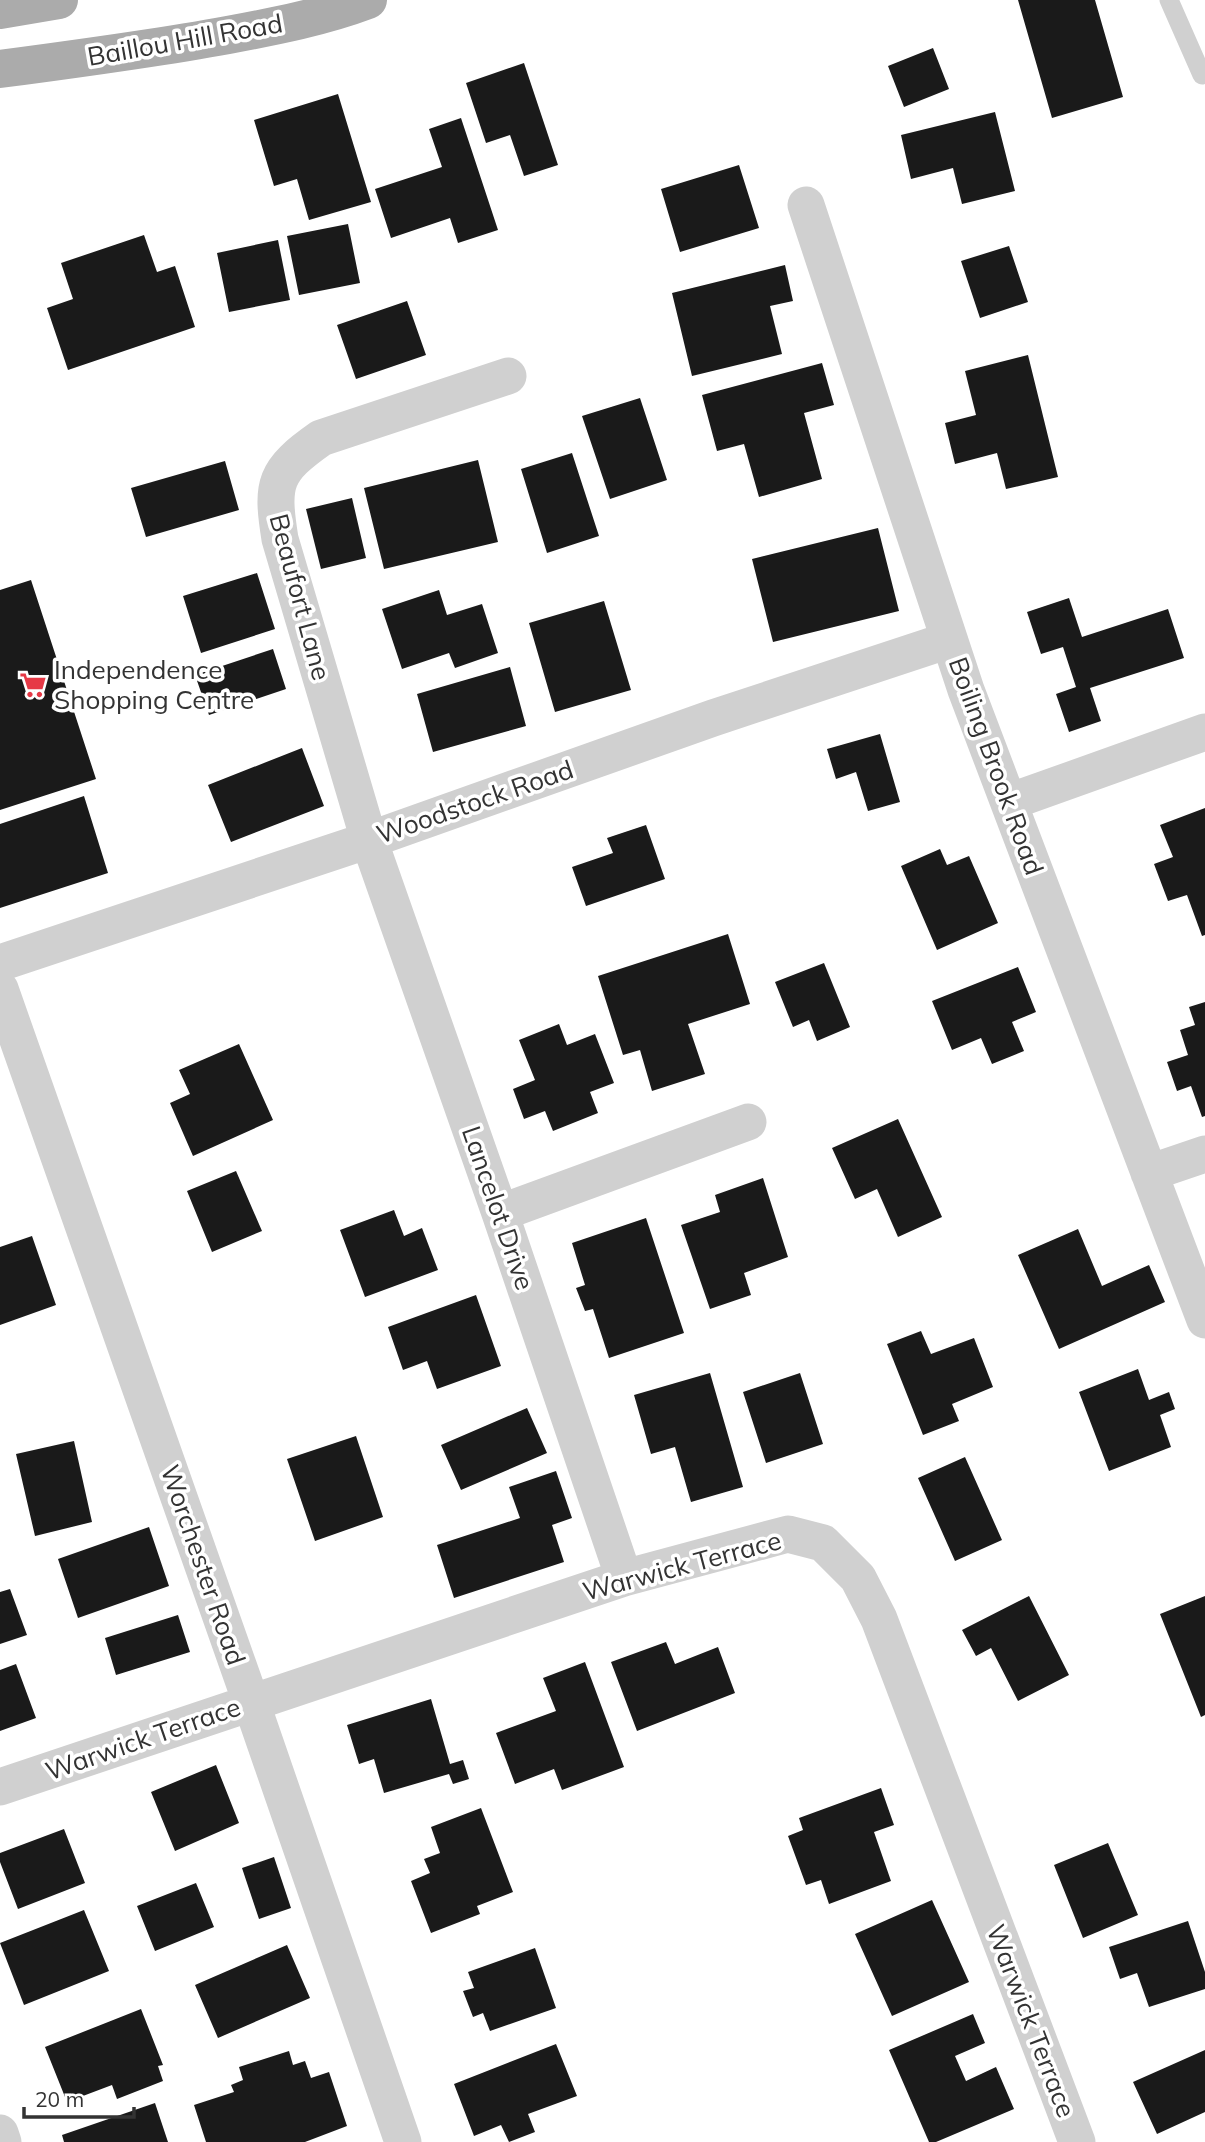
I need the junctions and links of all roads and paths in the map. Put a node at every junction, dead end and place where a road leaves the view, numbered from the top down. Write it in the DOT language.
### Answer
graph roads {
  1 [pos="59,0"];
  2 [pos="368,0"];
  3 [pos="1169,0"];
  4 [pos="0,10"];
  5 [pos="0,69"];
  6 [pos="1202,75"];
  7 [pos="806,205"];
  8 [pos="508,376"];
  9 [pos="949,640"];
  10 [pos="1205,732"];
  11 [pos="1009,802"];
  12 [pos="369,840"];
  13 [pos="0,963"];
  14 [pos="0,989"];
  15 [pos="748,1122"];
  16 [pos="1205,1154"];
  17 [pos="1149,1173"];
  18 [pos="500,1213"];
  19 [pos="1205,1320"];
  20 [pos="624,1578"];
  21 [pos="251,1702"];
  22 [pos="0,1787"];
  23 [pos="0,2133"];
  24 [pos="3,2142"];
  25 [pos="403,2142"];
  26 [pos="1077,2142"];
  1 -- 4 [label="main road"];
  2 -- 5 [label="main road, Baillou Hill Road"];
  3 -- 6 [label="lane"];
  7 -- 9 [label="street, Boiling Brook Road"];
  8 -- 12 [label="street, Beaufort Lane"];
  9 -- 11 [label="street, Boiling Brook Road"];
  9 -- 12 [label="street, Woodstock Road"];
  10 -- 11 [label="street"];
  11 -- 17 [label="street, Boiling Brook Road"];
  12 -- 13 [label="street, Woodstock Road"];
  12 -- 18 [label="street, Lancelot Drive"];
  14 -- 21 [label="street, Worchester Road"];
  15 -- 18 [label="street"];
  16 -- 17 [label="street"];
  17 -- 19 [label="street, Boiling Brook Road"];
  18 -- 20 [label="street, Lancelot Drive"];
  20 -- 21 [label="street, Warwick Terrace"];
  20 -- 26 [label="street, Warwick Terrace"];
  21 -- 22 [label="street, Warwick Terrace"];
  21 -- 25 [label="street, Worchester Road"];
  23 -- 24 [label="street"];
}
